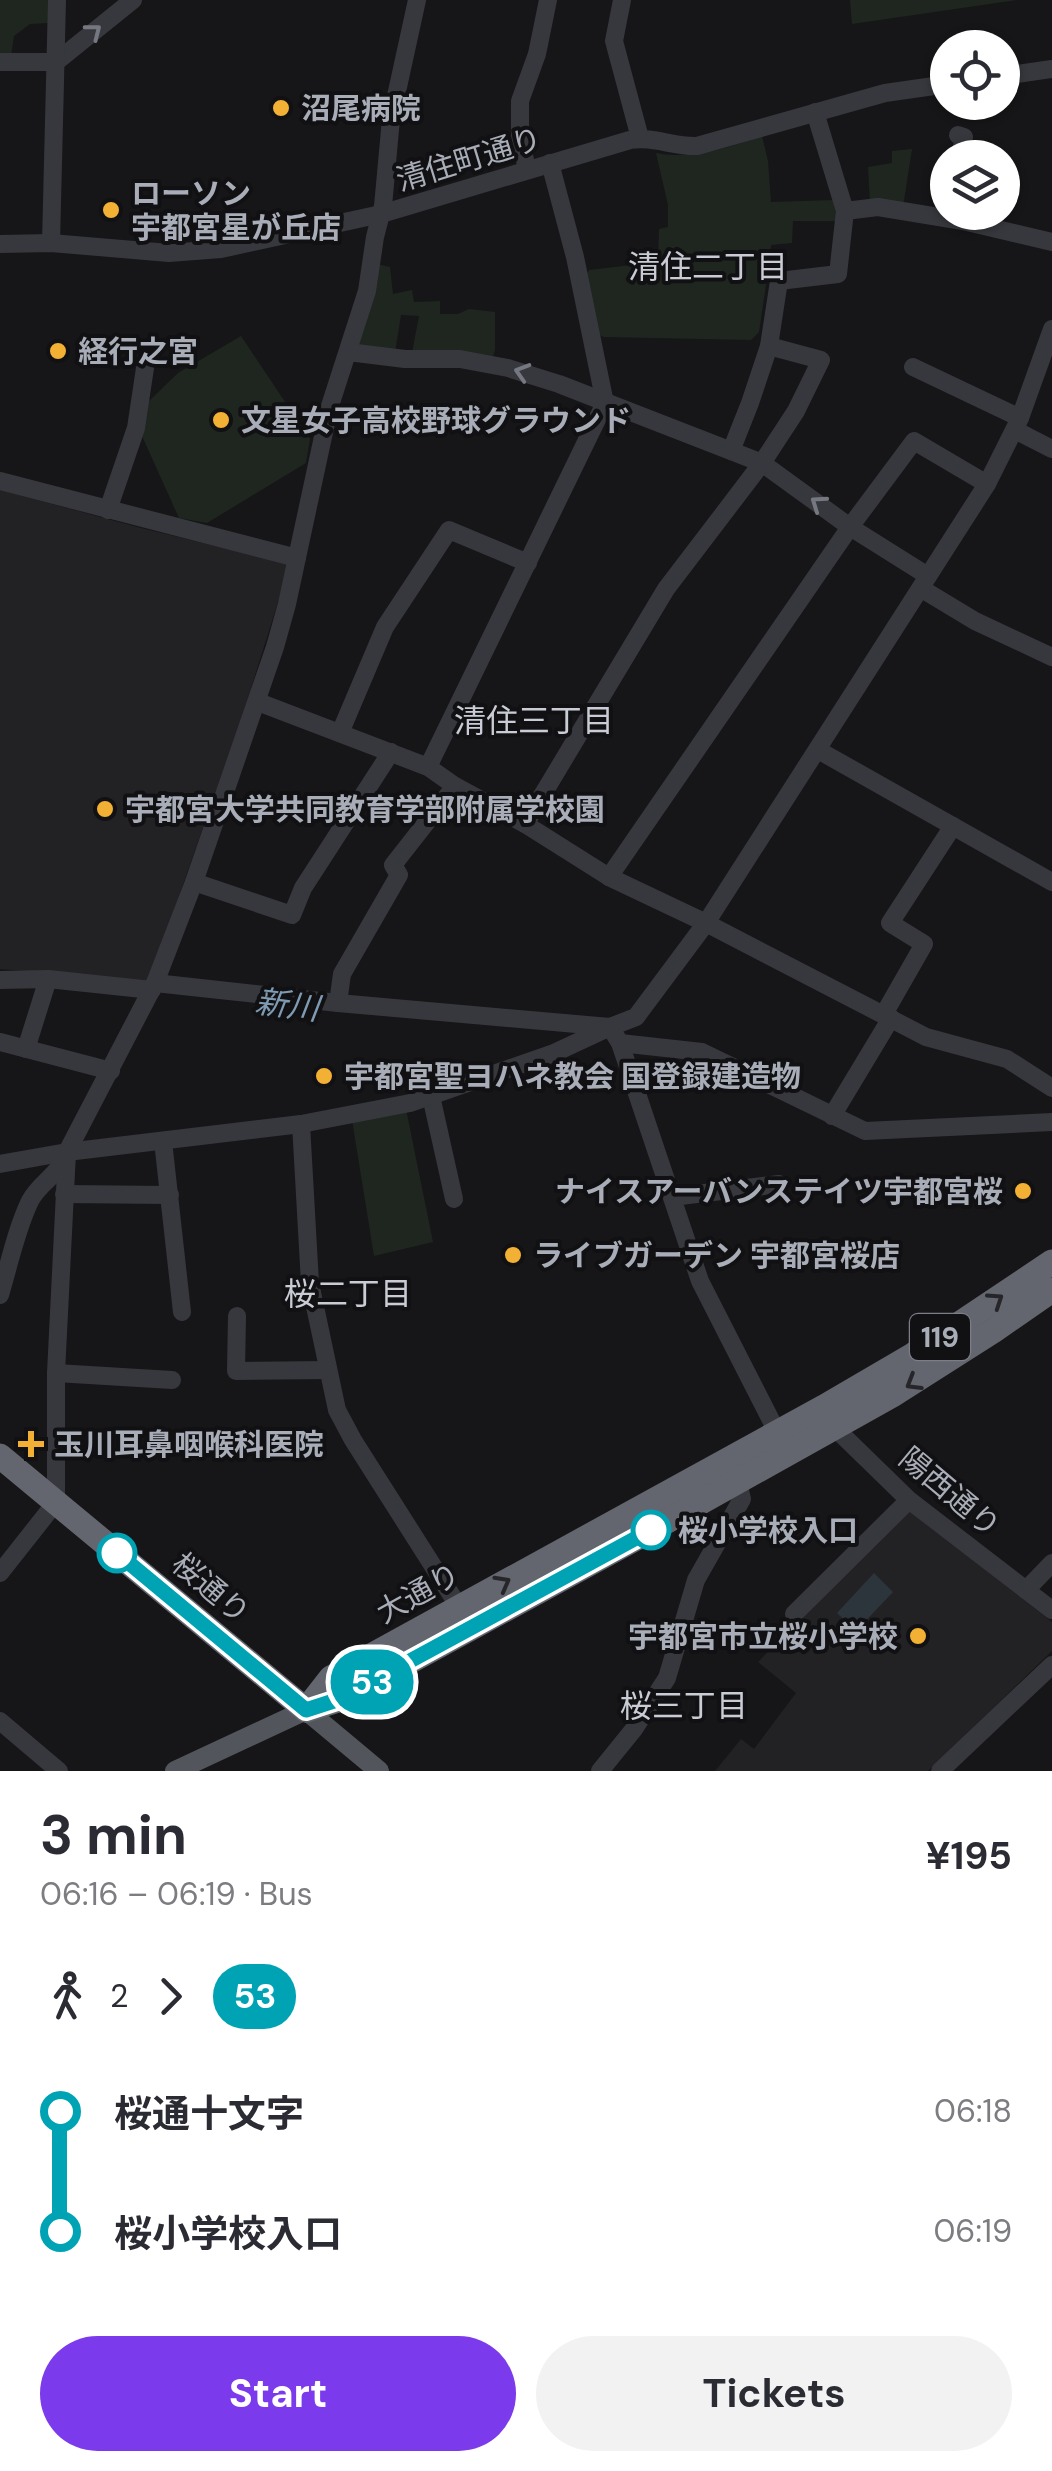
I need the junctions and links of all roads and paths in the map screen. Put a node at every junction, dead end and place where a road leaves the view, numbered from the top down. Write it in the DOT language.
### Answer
graph roads {
  1 [pos="57,0"];
  2 [pos="133,0"];
  3 [pos="417,0"];
  4 [pos="548,0"];
  5 [pos="622,0"];
  6 [pos="56,62"];
  7 [pos="0,63"];
  8 [pos="1052,70"];
  9 [pos="1020,74"];
  10 [pos="930,87"];
  11 [pos="815,112"];
  12 [pos="640,138"];
  13 [pos="550,164"];
  14 [pos="527,170"];
  15 [pos="845,211"];
  16 [pos="381,214"];
  17 [pos="1052,242"];
  18 [pos="51,243"];
  19 [pos="0,244"];
  20 [pos="1052,330"];
  21 [pos="769,346"];
  22 [pos="348,352"];
  23 [pos="913,367"];
  24 [pos="146,368"];
  25 [pos="606,403"];
  26 [pos="1017,424"];
  27 [pos="1052,448"];
  28 [pos="731,451"];
  29 [pos="762,464"];
  30 [pos="0,482"];
  31 [pos="988,484"];
  32 [pos="108,510"];
  33 [pos="850,527"];
  34 [pos="297,558"];
  35 [pos="528,563"];
  36 [pos="925,583"];
  37 [pos="1052,657"];
  38 [pos="258,702"];
  39 [pos="340,733"];
  40 [pos="818,750"];
  41 [pos="391,752"];
  42 [pos="428,767"];
  43 [pos="455,786"];
  44 [pos="525,824"];
  45 [pos="952,826"];
  46 [pos="609,877"];
  47 [pos="194,882"];
  48 [pos="1052,882"];
  49 [pos="706,923"];
  50 [pos="48,979"];
  51 [pos="0,980"];
  52 [pos="153,987"];
  53 [pos="338,1004"];
  54 [pos="888,1016"];
  55 [pos="615,1035"];
  56 [pos="0,1042"];
  57 [pos="26,1049"];
  58 [pos="110,1071"];
  59 [pos="1052,1088"];
  60 [pos="431,1096"];
  61 [pos="835,1110"];
  62 [pos="1052,1122"];
  63 [pos="301,1124"];
  64 [pos="164,1141"];
  65 [pos="68,1152"];
  66 [pos="0,1164"];
  67 [pos="780,1184"];
  68 [pos="64,1194"];
  69 [pos="170,1196"];
  70 [pos="672,1197"];
  71 [pos="454,1198"];
  72 [pos="1052,1262"];
  73 [pos="1052,1290"];
  74 [pos="0,1296"];
  75 [pos="182,1312"];
  76 [pos="237,1316"];
  77 [pos="328,1370"];
  78 [pos="56,1372"];
  79 [pos="172,1380"];
  80 [pos="829,1417"];
  81 [pos="776,1432"];
  82 [pos="0,1456"];
  83 [pos="738,1482"];
  84 [pos="909,1500"];
  85 [pos="56,1502"];
  86 [pos="1052,1563"];
  87 [pos="0,1573"];
  88 [pos="1026,1590"];
  89 [pos="459,1607"];
  90 [pos="1052,1610"];
  91 [pos="794,1614"];
  92 [pos="1052,1665"];
  93 [pos="306,1710"];
  94 [pos="0,1722"];
  95 [pos="59,1771"];
  96 [pos="175,1771"];
  97 [pos="380,1771"];
  98 [pos="600,1771"];
  99 [pos="940,1771"];
  1 -- 6 [label="street"];
  6 -- 2 [label="street, one-way"];
  3 -- 16 [label="street"];
  4 -- 14 [label="street"];
  5 -- 12 [label="street"];
  6 -- 7 [label="street"];
  6 -- 18 [label="street"];
  8 -- 9 [label="street"];
  10 -- 11 [label="street, 清住町通り"];
  11 -- 12 [label="street, 清住町通り"];
  11 -- 15 [label="street"];
  12 -- 13 [label="street, 清住町通り"];
  13 -- 14 [label="street, 清住町通り"];
  13 -- 25 [label="street"];
  14 -- 16 [label="street, 清住町通り"];
  15 -- 17 [label="street"];
  15 -- 21 [label="street"];
  16 -- 18 [label="street, 清住町通り"];
  16 -- 22 [label="street"];
  18 -- 19 [label="street, 清住町通り"];
  20 -- 26 [label="street"];
  21 -- 28 [label="street"];
  21 -- 29 [label="street"];
  25 -- 22 [label="street, one-way"];
  22 -- 34 [label="street"];
  23 -- 26 [label="street"];
  24 -- 32 [label="street"];
  25 -- 28 [label="street"];
  25 -- 35 [label="street"];
  26 -- 27 [label="street"];
  26 -- 31 [label="street"];
  28 -- 29 [label="street"];
  33 -- 29 [label="street, one-way"];
  29 -- 44 [label="street"];
  30 -- 32 [label="street"];
  31 -- 33 [label="street"];
  31 -- 36 [label="street"];
  32 -- 34 [label="street"];
  33 -- 36 [label="street"];
  33 -- 46 [label="street"];
  34 -- 38 [label="street"];
  35 -- 39 [label="street"];
  35 -- 42 [label="street"];
  36 -- 37 [label="street"];
  36 -- 40 [label="street"];
  38 -- 39 [label="street"];
  38 -- 47 [label="street"];
  39 -- 41 [label="street"];
  40 -- 45 [label="street"];
  40 -- 49 [label="street"];
  41 -- 42 [label="street"];
  41 -- 47 [label="street"];
  42 -- 43 [label="street"];
  43 -- 44 [label="street"];
  43 -- 53 [label="street"];
  44 -- 46 [label="street"];
  45 -- 48 [label="street"];
  45 -- 54 [label="street"];
  46 -- 49 [label="street"];
  47 -- 52 [label="street"];
  49 -- 54 [label="street"];
  49 -- 55 [label="street"];
  50 -- 51 [label="street"];
  50 -- 52 [label="street"];
  50 -- 57 [label="street"];
  52 -- 53 [label="street"];
  52 -- 58 [label="street"];
  53 -- 55 [label="street"];
  54 -- 59 [label="street"];
  54 -- 61 [label="street"];
  55 -- 60 [label="street"];
  55 -- 61 [label="street"];
  55 -- 70 [label="street"];
  56 -- 57 [label="street"];
  57 -- 58 [label="street"];
  58 -- 65 [label="street"];
  60 -- 63 [label="street"];
  60 -- 71 [label="street"];
  61 -- 62 [label="street"];
  63 -- 64 [label="street"];
  63 -- 77 [label="street"];
  64 -- 65 [label="street"];
  64 -- 69 [label="street"];
  65 -- 66 [label="street"];
  65 -- 68 [label="street"];
  65 -- 74 [label="street"];
  67 -- 70 [label="street"];
  68 -- 69 [label="street"];
  68 -- 78 [label="street"];
  69 -- 75 [label="street"];
  70 -- 81 [label="street"];
  80 -- 72 [label="highway, 大通り / 119, one-way"];
  73 -- 80 [label="highway, 大通り / 119, one-way"];
  76 -- 77 [label="street"];
  77 -- 89 [label="street"];
  78 -- 79 [label="street"];
  78 -- 85 [label="street"];
  80 -- 81 [label="highway, 大通り / 119"];
  80 -- 83 [label="highway, 大通り / 119"];
  80 -- 84 [label="street, 陽西通り"];
  89 -- 81 [label="highway, 大通り / 119, one-way"];
  82 -- 85 [label="highway, 桜通り"];
  83 -- 93 [label="highway, 大通り / 119"];
  83 -- 98 [label="street"];
  84 -- 88 [label="street, 陽西通り"];
  84 -- 91 [label="street"];
  85 -- 87 [label="street"];
  85 -- 93 [label="highway, 桜通り"];
  86 -- 88 [label="street"];
  88 -- 90 [label="street, 陽西通り"];
  89 -- 93 [label="highway, 大通り / 119"];
  92 -- 99 [label="street"];
  93 -- 96 [label="main road"];
  93 -- 97 [label="main road, 桜通り"];
  94 -- 95 [label="street"];
}
